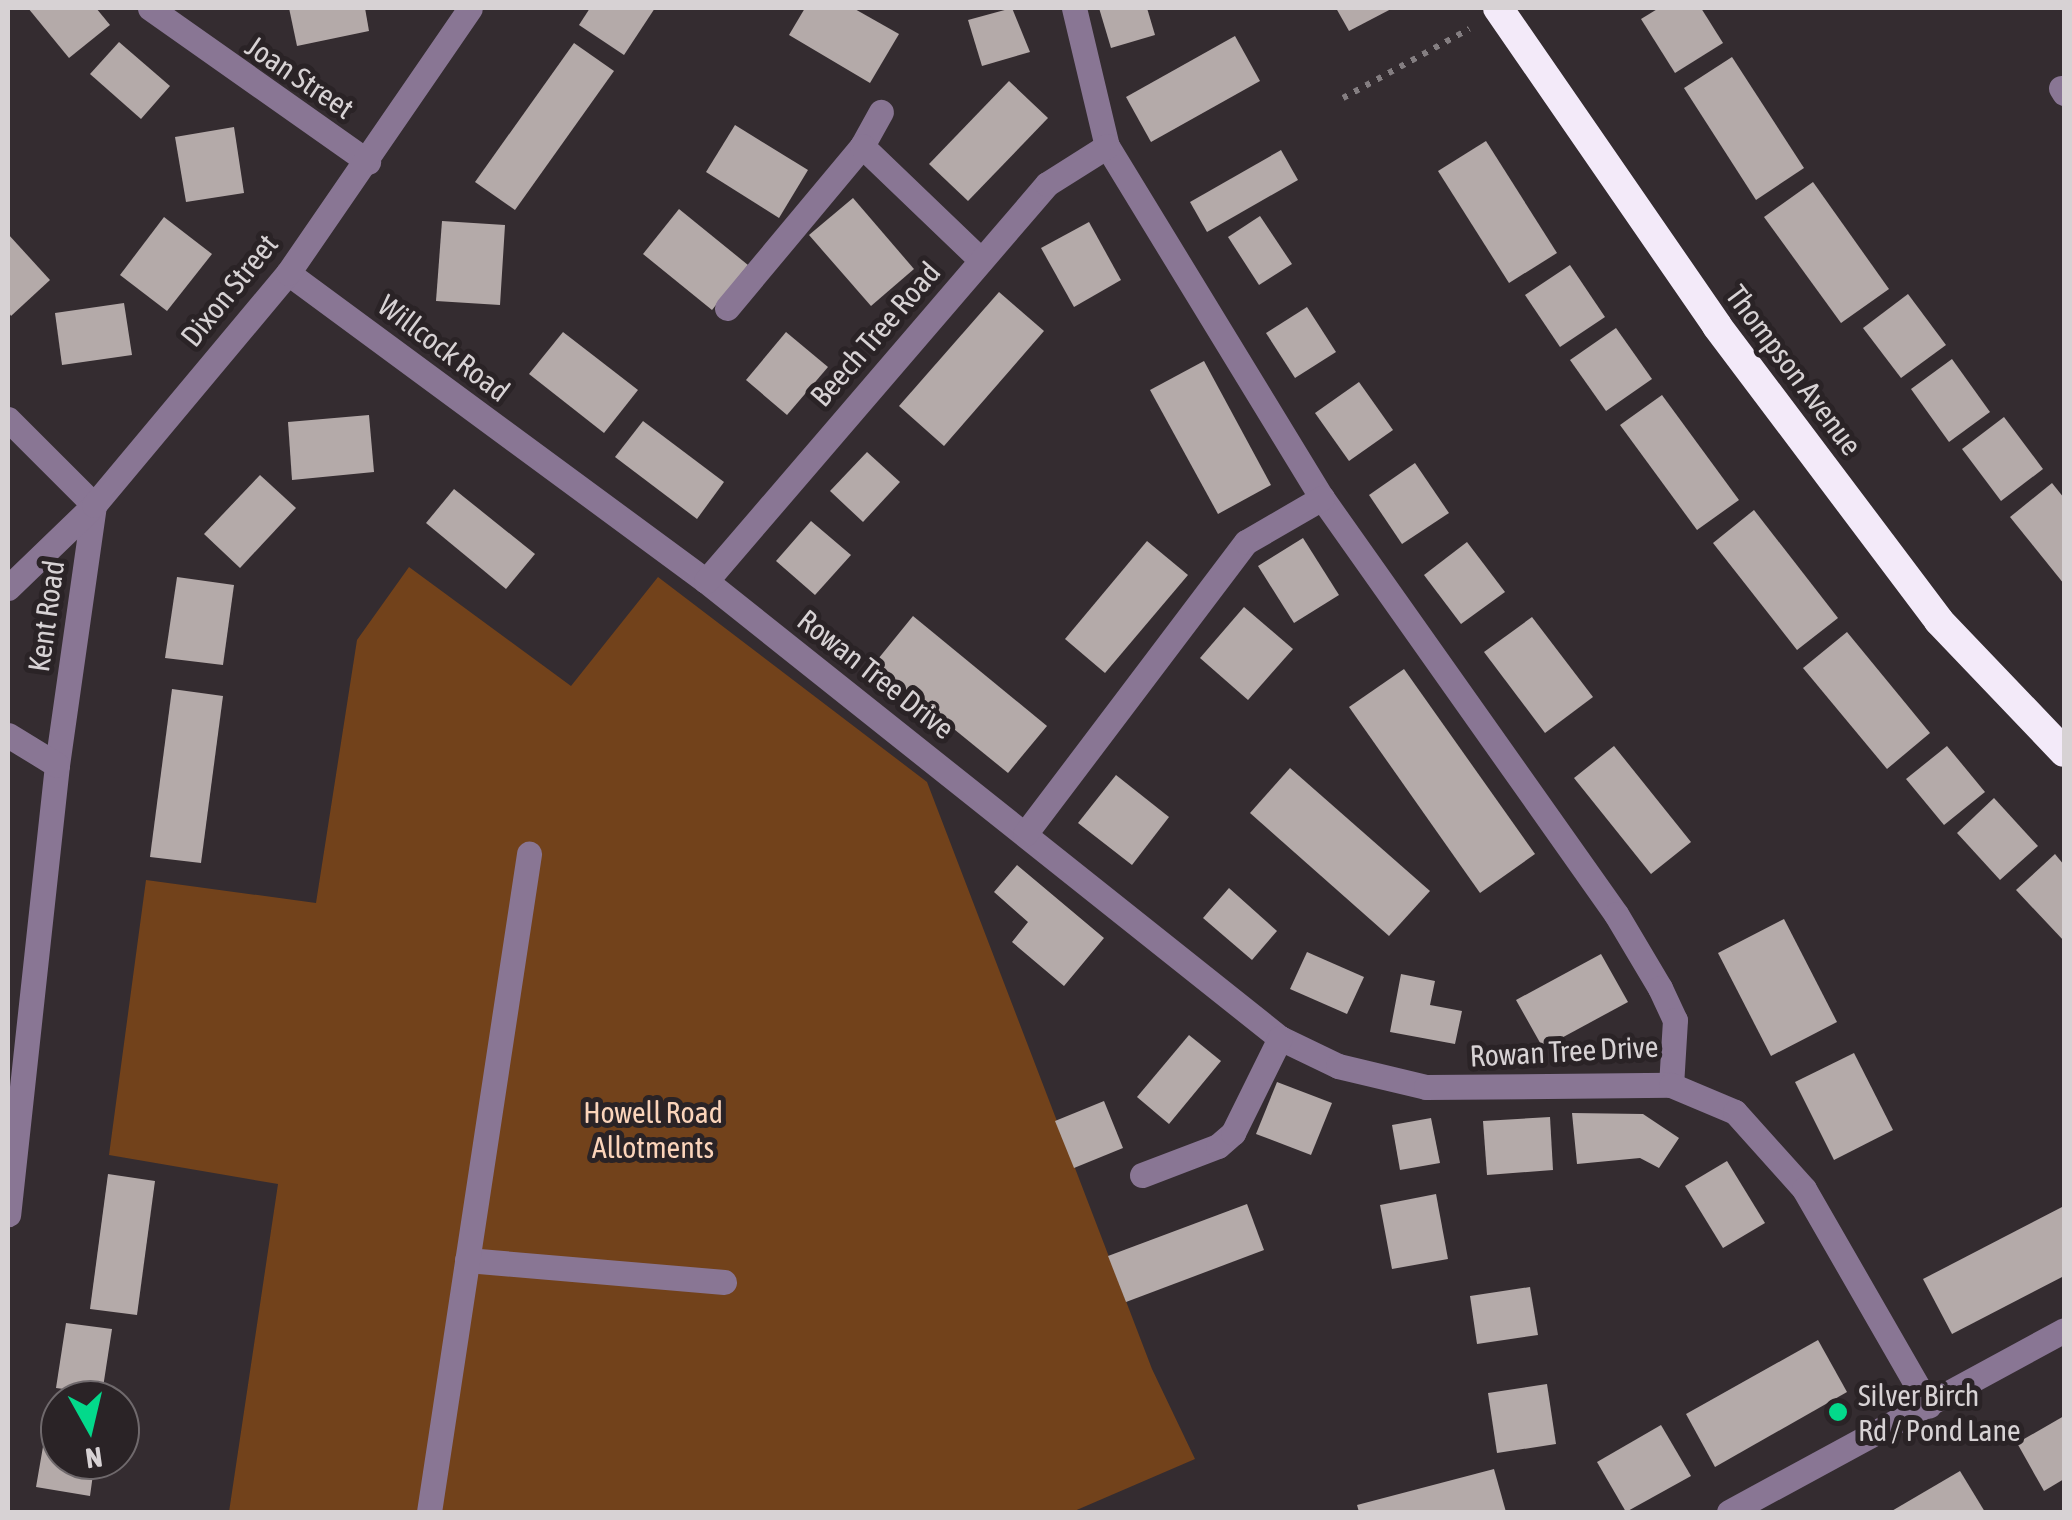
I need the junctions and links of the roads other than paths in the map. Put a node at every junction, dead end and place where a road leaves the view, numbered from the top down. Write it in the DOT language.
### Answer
graph roads {
  1 [pos="150,8"];
  2 [pos="470,8"];
  3 [pos="1074,8"];
  4 [pos="1499,10"];
  5 [pos="880,112"];
  6 [pos="862,146"];
  7 [pos="1107,146"];
  8 [pos="368,162"];
  9 [pos="982,260"];
  10 [pos="288,272"];
  11 [pos="727,308"];
  12 [pos="8,419"];
  13 [pos="560,475"];
  14 [pos="1322,498"];
  15 [pos="94,505"];
  16 [pos="706,581"];
  17 [pos="8,588"];
  18 [pos="8,736"];
  19 [pos="2064,752"];
  20 [pos="57,765"];
  21 [pos="1024,834"];
  22 [pos="529,854"];
  23 [pos="1280,1038"];
  24 [pos="1671,1084"];
  25 [pos="1142,1175"];
  26 [pos="8,1214"];
  27 [pos="467,1260"];
  28 [pos="724,1282"];
  29 [pos="2064,1330"];
  30 [pos="1929,1406"];
  31 [pos="428,1512"];
  32 [pos="1729,1512"];
  1 -- 8 [label="street, Joan Street"];
  2 -- 8 [label="street, Dixon Street"];
  3 -- 7 [label="street, Rowan Tree Drive"];
  4 -- 19 [label="highway, Thompson Avenue"];
  5 -- 6 [label="street"];
  6 -- 9 [label="street"];
  6 -- 11 [label="street"];
  7 -- 9 [label="street, Beech Tree Road"];
  7 -- 14 [label="street, Rowan Tree Drive"];
  8 -- 10 [label="street, Dixon Street"];
  9 -- 16 [label="street, Beech Tree Road"];
  10 -- 13 [label="street, Willcock Road"];
  10 -- 15 [label="street, Dixon Street"];
  12 -- 15 [label="street"];
  13 -- 16 [label="street, Rowan Tree Drive"];
  14 -- 21 [label="street"];
  14 -- 24 [label="street, Rowan Tree Drive"];
  15 -- 17 [label="street, Dixon Street"];
  15 -- 20 [label="street, Kent Road"];
  16 -- 21 [label="street, Rowan Tree Drive"];
  18 -- 20 [label="street"];
  20 -- 26 [label="street, Kent Road"];
  21 -- 23 [label="street, Rowan Tree Drive"];
  22 -- 27 [label="street"];
  23 -- 24 [label="street, Rowan Tree Drive"];
  23 -- 25 [label="street"];
  24 -- 30 [label="street"];
  27 -- 28 [label="street"];
  27 -- 31 [label="street"];
  29 -- 30 [label="street"];
  30 -- 32 [label="street"];
}
